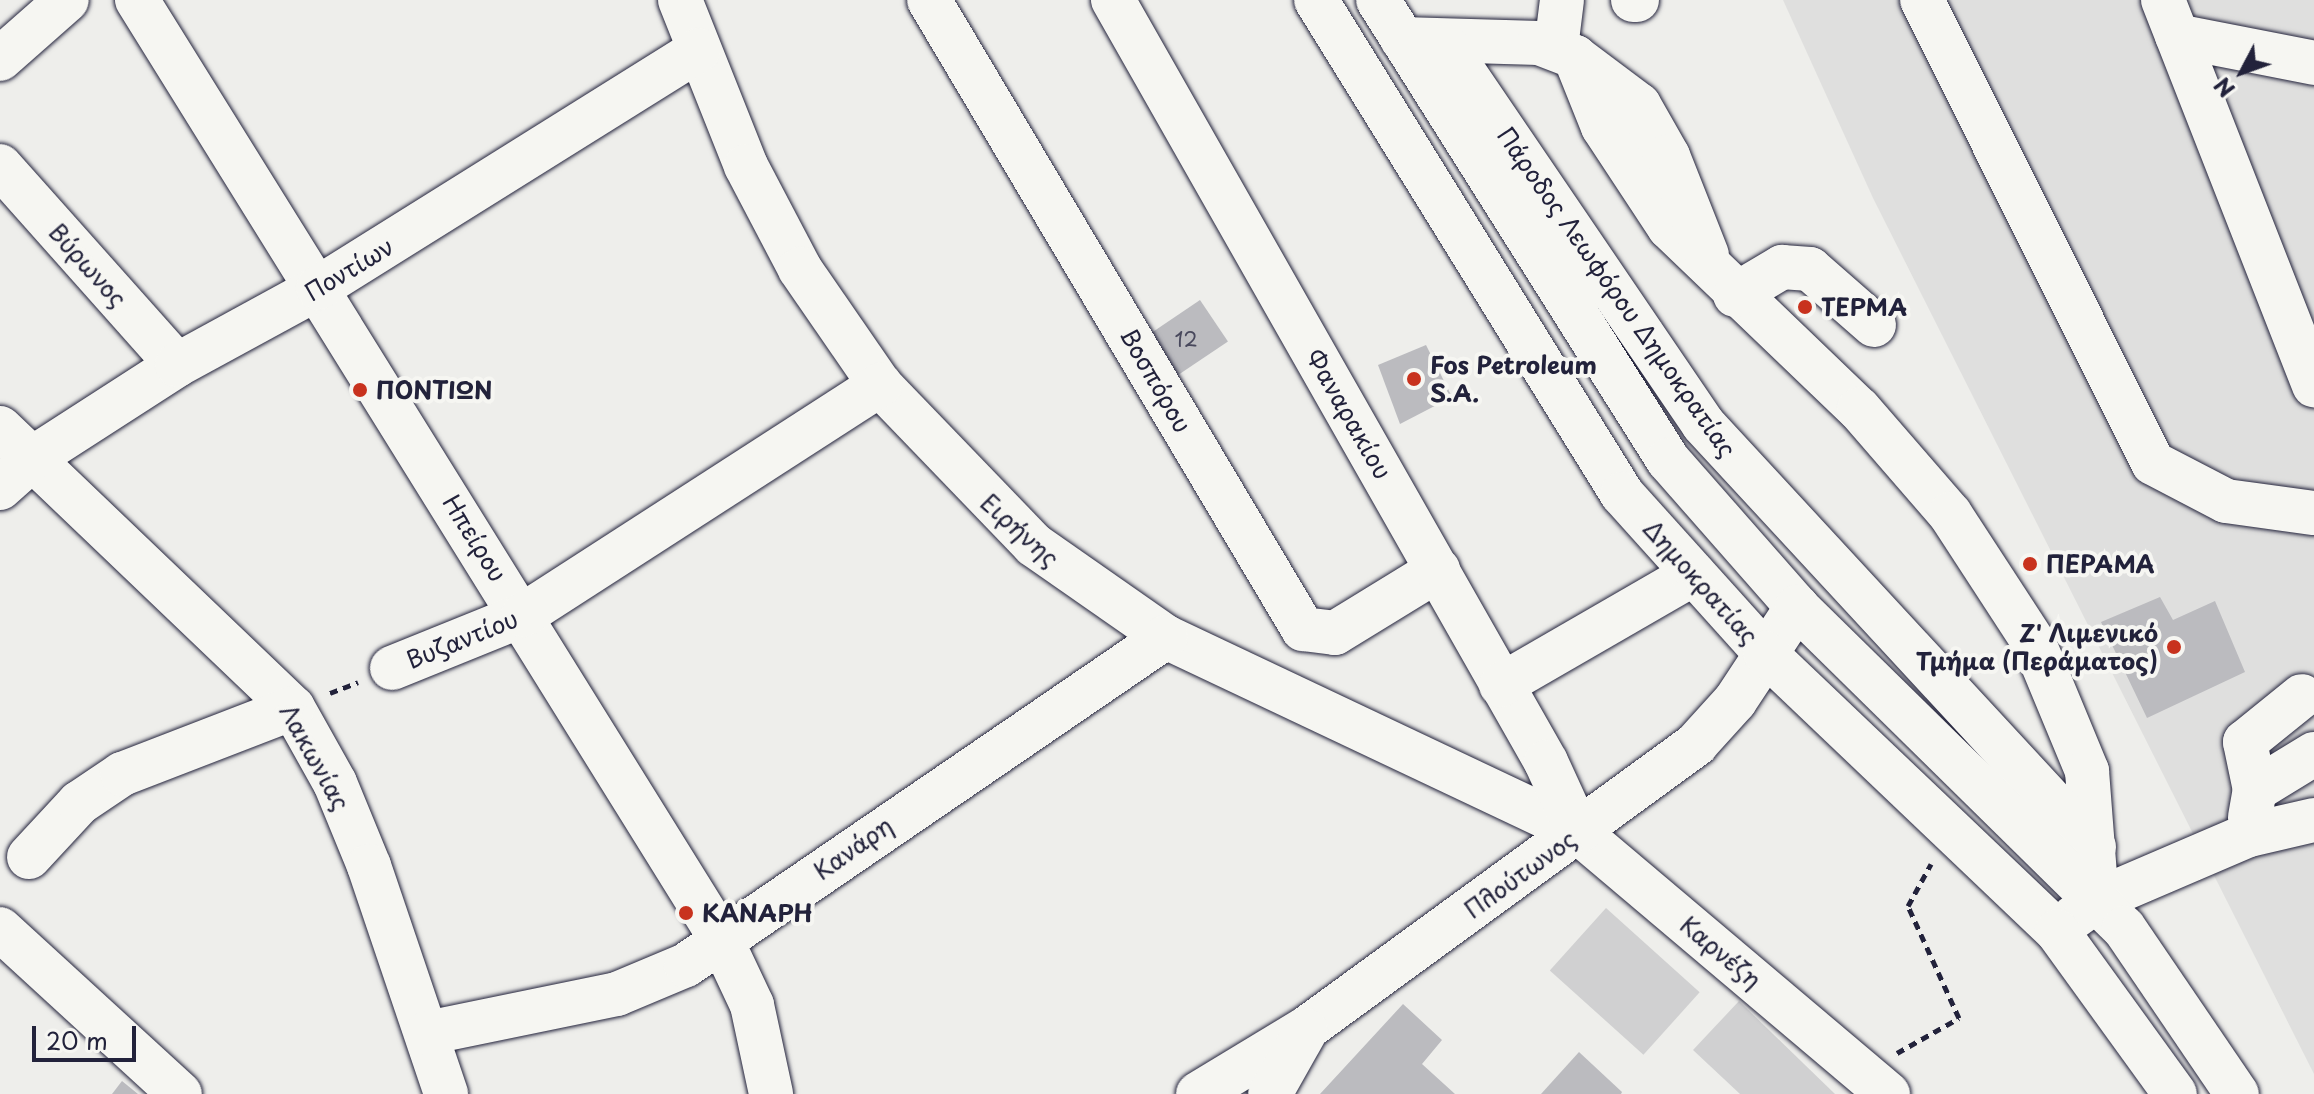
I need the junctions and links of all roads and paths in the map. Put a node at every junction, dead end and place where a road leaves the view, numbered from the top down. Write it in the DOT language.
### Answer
graph roads {
  1 [pos="67,0"];
  2 [pos="137,0"];
  3 [pos="680,0"];
  4 [pos="929,0"];
  5 [pos="1113,0"];
  6 [pos="1316,0"];
  7 [pos="1562,0"];
  8 [pos="1922,0"];
  9 [pos="1392,15"];
  10 [pos="2170,18"];
  11 [pos="1445,44"];
  12 [pos="699,50"];
  13 [pos="1565,53"];
  14 [pos="0,59"];
  15 [pos="2314,63"];
  16 [pos="0,166"];
  17 [pos="1723,284"];
  18 [pos="318,288"];
  19 [pos="1874,325"];
  20 [pos="177,365"];
  21 [pos="880,385"];
  22 [pos="2314,385"];
  23 [pos="0,428"];
  24 [pos="36,456"];
  25 [pos="0,488"];
  26 [pos="2314,513"];
  27 [pos="1438,570"];
  28 [pos="1693,574"];
  29 [pos="1797,607"];
  30 [pos="523,615"];
  31 [pos="1166,637"];
  32 [pos="1765,653"];
  33 [pos="392,668"];
  34 [pos="1501,685"];
  35 [pos="2302,696"];
  36 [pos="293,708"];
  37 [pos="2314,754"];
  38 [pos="2314,787"];
  39 [pos="2255,790"];
  40 [pos="2279,828"];
  41 [pos="1578,832"];
  42 [pos="1950,832"];
  43 [pos="2094,847"];
  44 [pos="29,857"];
  45 [pos="2097,900"];
  46 [pos="0,929"];
  47 [pos="2057,931"];
  48 [pos="721,939"];
  49 [pos="1307,1028"];
  50 [pos="427,1033"];
  51 [pos="1876,1082"];
  52 [pos="180,1094"];
  53 [pos="446,1094"];
  54 [pos="771,1094"];
  55 [pos="1198,1094"];
  56 [pos="1270,1094"];
  57 [pos="2175,1094"];
  58 [pos="2237,1094"];
  1 -- 14 [label="street"];
  2 -- 18 [label="street, Ηπείρου"];
  3 -- 12 [label="street, Ειρήνης"];
  4 -- 27 [label="street, Βοσπόρου"];
  5 -- 27 [label="street, Φαναρακίου"];
  6 -- 28 [label="street, Δημοκρατίας"];
  7 -- 13 [label="street"];
  8 -- 26 [label="street"];
  9 -- 11 [label="street"];
  9 -- 29 [label="street"];
  10 -- 15 [label="street"];
  10 -- 22 [label="street"];
  11 -- 13 [label="street"];
  11 -- 43 [label="street, Πάροδος Λεωφόρου Δημοκρατίας"];
  12 -- 18 [label="street, Ποντίων"];
  12 -- 21 [label="street, Ειρήνης"];
  13 -- 17 [label="street"];
  16 -- 20 [label="street, Βύρωνος"];
  17 -- 19 [label="street"];
  17 -- 43 [label="street"];
  18 -- 20 [label="street, Ποντίων"];
  18 -- 30 [label="street, Ηπείρου"];
  20 -- 24 [label="street, Ποντίων"];
  21 -- 30 [label="street, Βυζαντίου"];
  21 -- 31 [label="street, Ειρήνης"];
  23 -- 24 [label="street, Λακωνίας"];
  24 -- 25 [label="street, Ποντίων"];
  24 -- 36 [label="street, Λακωνίας"];
  27 -- 34 [label="street, Φαναρακίου"];
  28 -- 32 [label="street, Δημοκρατίας"];
  28 -- 34 [label="street"];
  29 -- 32 [label="street, Πλούτωνος"];
  29 -- 45 [label="street"];
  30 -- 33 [label="street, Βυζαντίου"];
  30 -- 48 [label="street, Ηπείρου"];
  31 -- 41 [label="street, Ειρήνης"];
  31 -- 48 [label="street, Κανάρη"];
  32 -- 41 [label="street, Πλούτωνος"];
  32 -- 42 [label="street, Δημοκρατίας"];
  33 -- 36 [label="path, Βυζαντίου"];
  34 -- 41 [label="street, Φαναρακίου"];
  35 -- 39 [label="street"];
  36 -- 44 [label="street"];
  36 -- 50 [label="street, Λακωνίας"];
  37 -- 39 [label="street"];
  38 -- 40 [label="street"];
  39 -- 40 [label="street"];
  40 -- 45 [label="street"];
  41 -- 49 [label="street, Πλούτωνος"];
  41 -- 51 [label="street, Καρνέζη"];
  42 -- 47 [label="street, Δημοκρατίας"];
  42 -- 51 [label="path"];
  43 -- 45 [label="street"];
  45 -- 47 [label="street"];
  45 -- 58 [label="street"];
  46 -- 52 [label="street"];
  47 -- 57 [label="street, Δημοκρατίας"];
  48 -- 50 [label="street, Κανάρη"];
  48 -- 54 [label="street, Ηπείρου"];
  49 -- 55 [label="street, Πλούτωνος"];
  49 -- 56 [label="street"];
  50 -- 53 [label="street, Λακωνίας"];
}
